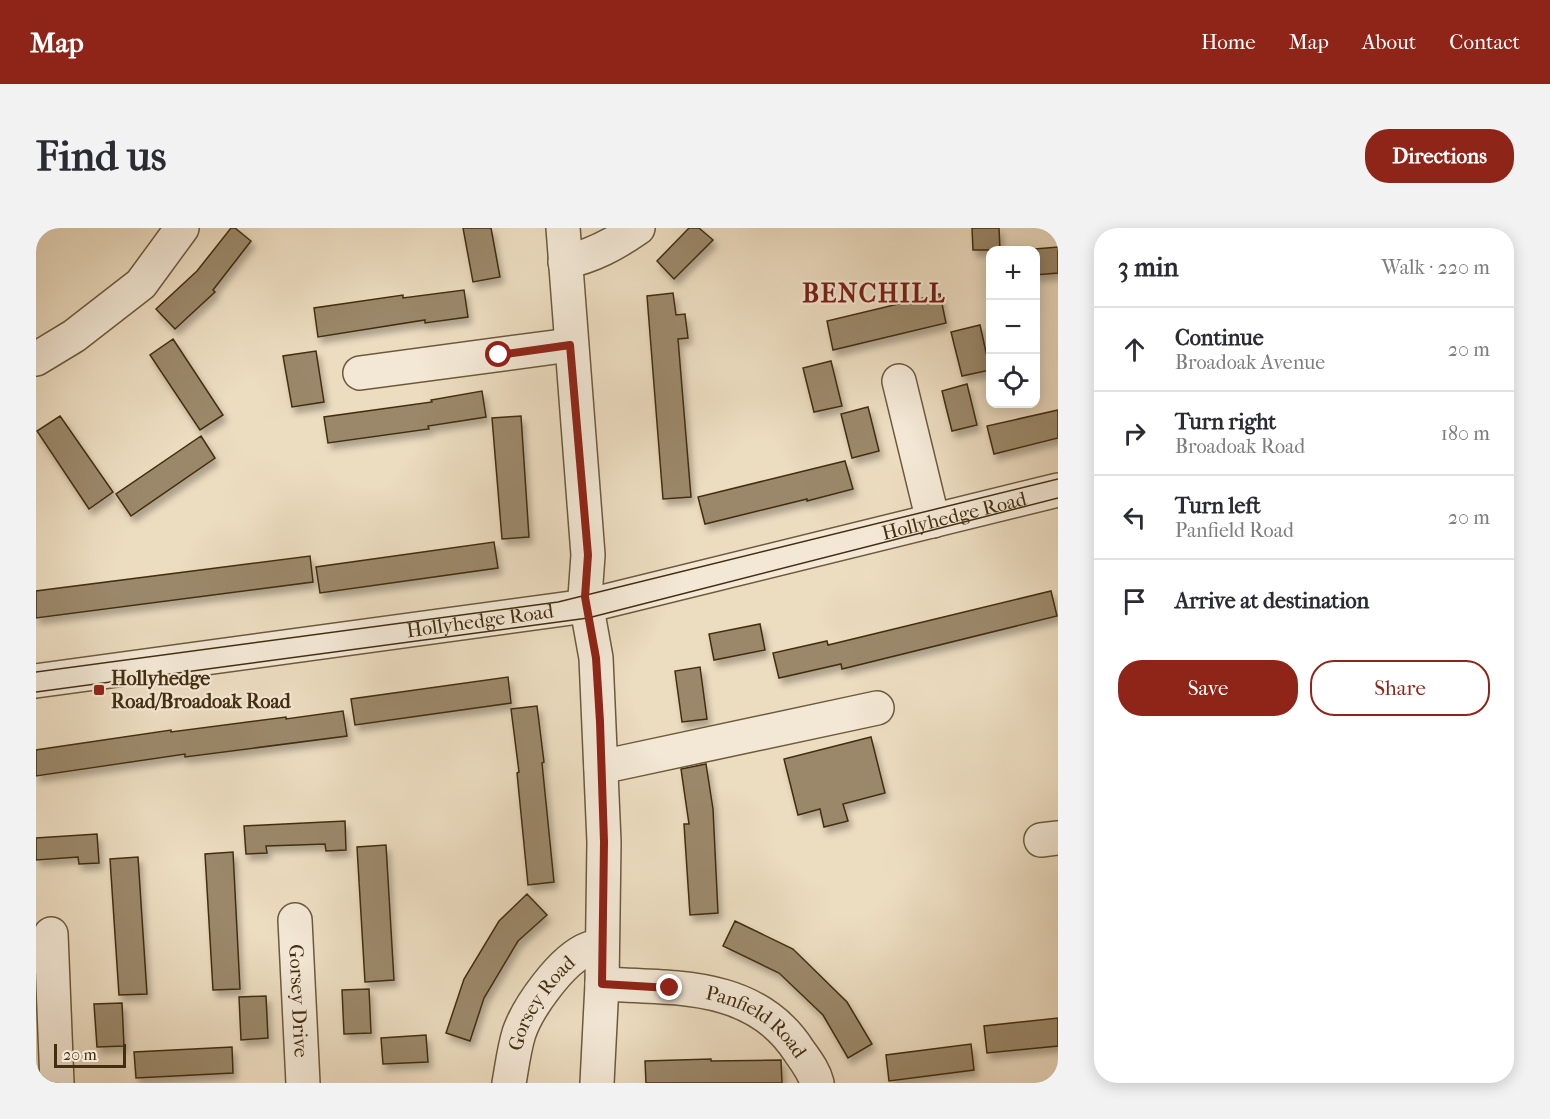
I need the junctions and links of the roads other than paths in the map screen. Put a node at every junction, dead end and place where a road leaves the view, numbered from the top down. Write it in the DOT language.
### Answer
graph roads {
  1 [pos="182,228"];
  2 [pos="563,228"];
  3 [pos="638,228"];
  4 [pos="565,262"];
  5 [pos="570,345"];
  6 [pos="36,358"];
  7 [pos="360,373"];
  8 [pos="899,381"];
  9 [pos="1058,490"];
  10 [pos="933,521"];
  11 [pos="586,606"];
  12 [pos="36,681"];
  13 [pos="877,708"];
  14 [pos="601,767"];
  15 [pos="295,920"];
  16 [pos="51,934"];
  17 [pos="602,947"];
  18 [pos="602,984"];
  19 [pos="57,1083"];
  20 [pos="303,1083"];
  21 [pos="509,1083"];
  22 [pos="597,1083"];
  23 [pos="817,1083"];
  1 -- 6 [label="street"];
  2 -- 4 [label="street"];
  3 -- 4 [label="street"];
  4 -- 5 [label="street"];
  5 -- 7 [label="street"];
  5 -- 11 [label="street"];
  8 -- 10 [label="street"];
  9 -- 10 [label="street, Hollyhedge Road"];
  10 -- 11 [label="street, Hollyhedge Road"];
  11 -- 12 [label="street, Hollyhedge Road"];
  11 -- 14 [label="street"];
  13 -- 14 [label="street"];
  14 -- 17 [label="street"];
  15 -- 20 [label="street, Gorsey Drive"];
  16 -- 19 [label="street"];
  17 -- 18 [label="street"];
  17 -- 21 [label="street, Gorsey Road"];
  18 -- 22 [label="street"];
  18 -- 23 [label="street, Panfield Road"];
}
